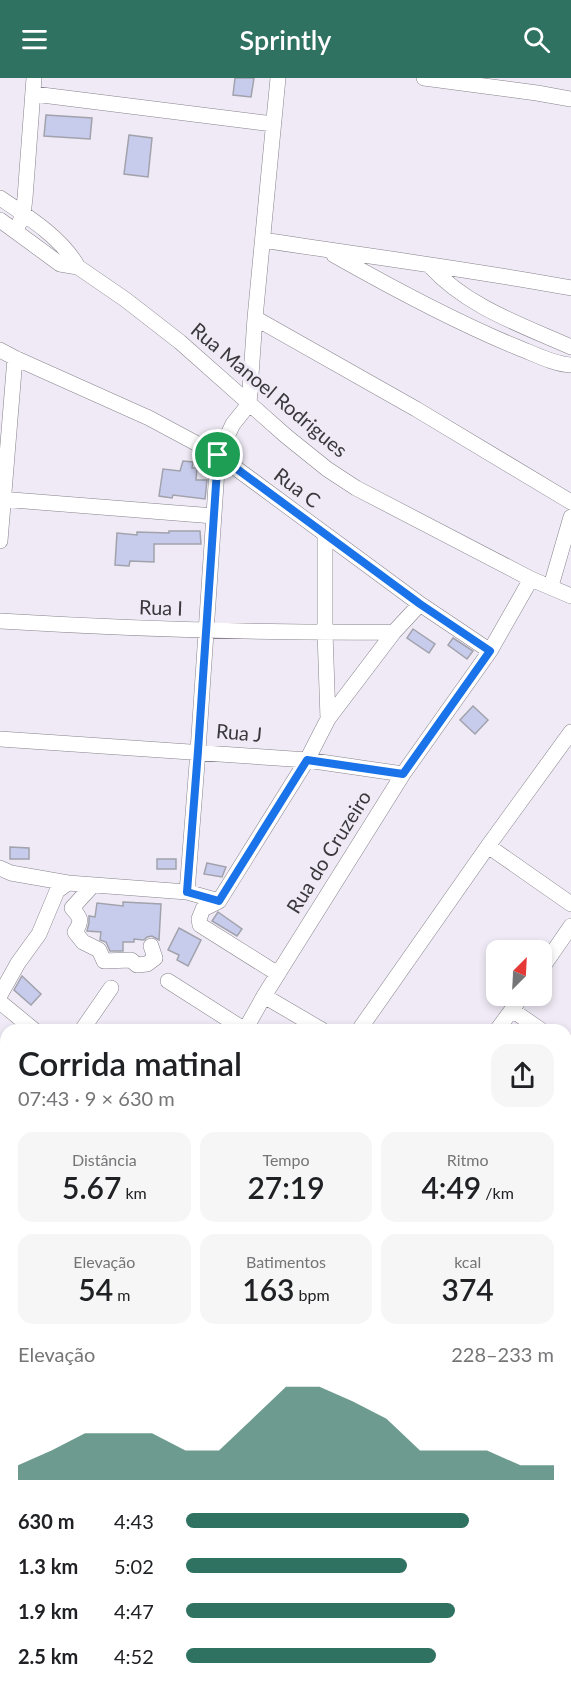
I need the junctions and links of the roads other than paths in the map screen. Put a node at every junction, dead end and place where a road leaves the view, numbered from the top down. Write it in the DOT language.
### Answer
graph roads {
  1 [pos="34,78"];
  2 [pos="278,78"];
  3 [pos="424,78"];
  4 [pos="34,94"];
  5 [pos="571,99"];
  6 [pos="273,124"];
  7 [pos="0,198"];
  8 [pos="23,214"];
  9 [pos="0,220"];
  10 [pos="16,231"];
  11 [pos="263,240"];
  12 [pos="324,250"];
  13 [pos="430,266"];
  14 [pos="78,267"];
  15 [pos="571,288"];
  16 [pos="255,318"];
  17 [pos="571,347"];
  18 [pos="0,350"];
  19 [pos="15,358"];
  20 [pos="571,364"];
  21 [pos="249,404"];
  22 [pos="218,455"];
  23 [pos="2,499"];
  24 [pos="571,502"];
  25 [pos="214,516"];
  26 [pos="571,517"];
  27 [pos="325,536"];
  28 [pos="0,541"];
  29 [pos="531,579"];
  30 [pos="551,586"];
  31 [pos="571,596"];
  32 [pos="420,604"];
  33 [pos="0,621"];
  34 [pos="205,630"];
  35 [pos="394,632"];
  36 [pos="325,633"];
  37 [pos="490,651"];
  38 [pos="328,719"];
  39 [pos="571,732"];
  40 [pos="0,738"];
  41 [pos="198,751"];
  42 [pos="307,760"];
  43 [pos="403,774"];
  44 [pos="488,846"];
  45 [pos="0,868"];
  46 [pos="68,883"];
  47 [pos="93,885"];
  48 [pos="187,892"];
  49 [pos="219,901"];
  50 [pos="571,904"];
  51 [pos="571,926"];
  52 [pos="151,946"];
  53 [pos="552,954"];
  54 [pos="278,974"];
  55 [pos="168,981"];
  56 [pos="111,988"];
  57 [pos="0,994"];
  58 [pos="264,996"];
  59 [pos="0,1002"];
  60 [pos="515,1006"];
  61 [pos="512,1010"];
  62 [pos="27,1024"];
  63 [pos="85,1024"];
  64 [pos="236,1024"];
  65 [pos="248,1024"];
  66 [pos="312,1024"];
  67 [pos="363,1024"];
  68 [pos="502,1024"];
  69 [pos="532,1024"];
  1 -- 4 [label="street"];
  2 -- 6 [label="street"];
  3 -- 5 [label="street"];
  4 -- 6 [label="street"];
  4 -- 8 [label="street"];
  6 -- 11 [label="street"];
  7 -- 8 [label="street"];
  8 -- 10 [label="street"];
  8 -- 14 [label="street"];
  9 -- 10 [label="street"];
  10 -- 14 [label="street"];
  11 -- 12 [label="street"];
  11 -- 16 [label="street"];
  12 -- 13 [label="street"];
  12 -- 20 [label="street"];
  13 -- 15 [label="street"];
  13 -- 17 [label="street"];
  14 -- 21 [label="street, Rua Manoel Rodrigues"];
  16 -- 21 [label="street"];
  16 -- 24 [label="street"];
  18 -- 19 [label="street, Rua C"];
  19 -- 22 [label="street, Rua C"];
  19 -- 23 [label="street"];
  21 -- 22 [label="street"];
  21 -- 29 [label="street, Rua Manoel Rodrigues"];
  22 -- 25 [label="street"];
  22 -- 27 [label="street, Rua C"];
  23 -- 25 [label="street"];
  23 -- 28 [label="street"];
  25 -- 34 [label="street"];
  26 -- 30 [label="street"];
  27 -- 32 [label="street, Rua C"];
  27 -- 36 [label="street"];
  29 -- 30 [label="street, Rua Manoel Rodrigues"];
  29 -- 37 [label="street, Rua do Cruzeiro"];
  30 -- 31 [label="street, Rua Manoel Rodrigues"];
  32 -- 35 [label="street"];
  32 -- 37 [label="street, Rua C"];
  33 -- 34 [label="street, Rua I"];
  34 -- 36 [label="street, Rua I"];
  34 -- 41 [label="street"];
  35 -- 36 [label="street, Rua I"];
  35 -- 38 [label="street"];
  36 -- 38 [label="street"];
  37 -- 43 [label="street, Rua do Cruzeiro"];
  38 -- 42 [label="street"];
  39 -- 44 [label="street"];
  40 -- 41 [label="street, Rua J"];
  41 -- 42 [label="street, Rua J"];
  41 -- 48 [label="street"];
  42 -- 43 [label="street, Rua J"];
  42 -- 49 [label="street"];
  43 -- 54 [label="street, Rua do Cruzeiro"];
  44 -- 50 [label="street"];
  44 -- 67 [label="street"];
  45 -- 46 [label="street"];
  46 -- 47 [label="street"];
  46 -- 57 [label="street"];
  47 -- 48 [label="street"];
  47 -- 52 [label="street"];
  48 -- 49 [label="street"];
  49 -- 54 [label="street"];
  51 -- 53 [label="street"];
  54 -- 58 [label="street, Rua do Cruzeiro"];
  55 -- 64 [label="street, Rua do Cruzeiro"];
  56 -- 63 [label="street"];
  58 -- 65 [label="street, Rua do Cruzeiro"];
  58 -- 66 [label="street"];
  59 -- 62 [label="street"];
  60 -- 61 [label="street"];
  61 -- 68 [label="street"];
  61 -- 69 [label="street"];
}
